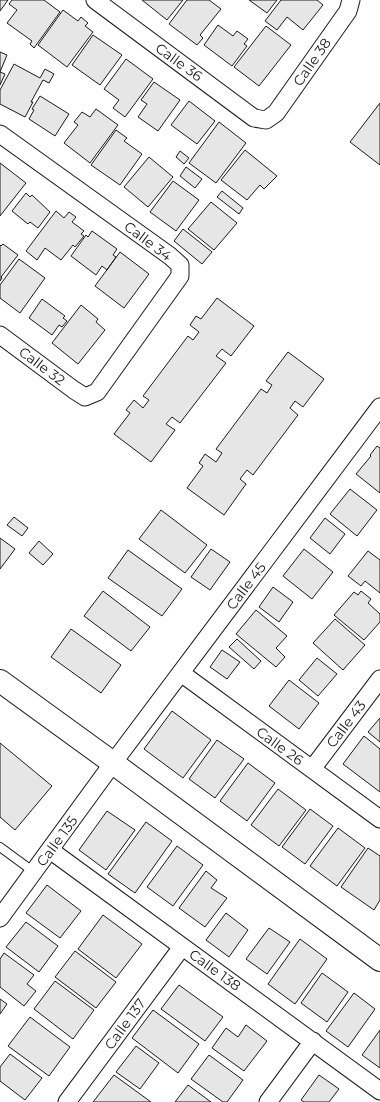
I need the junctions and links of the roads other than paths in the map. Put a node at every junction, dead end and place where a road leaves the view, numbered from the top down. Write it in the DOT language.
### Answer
graph roads {
  1 [pos="95,0"];
  2 [pos="351,0"];
  3 [pos="266,120"];
  4 [pos="0,134"];
  5 [pos="0,335"];
  6 [pos="85,396"];
  7 [pos="379,407"];
  8 [pos="181,673"];
  9 [pos="380,679"];
  10 [pos="0,681"];
  11 [pos="113,763"];
  12 [pos="312,769"];
  13 [pos="380,819"];
  14 [pos="0,847"];
  15 [pos="50,850"];
  16 [pos="34,872"];
  17 [pos="0,918"];
  18 [pos="182,947"];
  19 [pos="380,960"];
  20 [pos="313,1041"];
  21 [pos="380,1091"];
  22 [pos="68,1102"];
  23 [pos="268,1102"];
  1 -- 3 [label="street, Calle 36"];
  2 -- 3 [label="street, Calle 38"];
  4 -- 6 [label="street, Calle 34"];
  5 -- 6 [label="street, Calle 32"];
  7 -- 8 [label="street, Calle 45"];
  8 -- 11 [label="street, Calle 45"];
  8 -- 12 [label="street, Calle 26"];
  9 -- 12 [label="street, Calle 43"];
  10 -- 11 [label="street"];
  11 -- 15 [label="street, Calle 135"];
  11 -- 19 [label="street"];
  12 -- 13 [label="street, Calle 26"];
  14 -- 16 [label="lane"];
  15 -- 16 [label="street, Calle 135"];
  15 -- 18 [label="street, Calle 138"];
  16 -- 17 [label="street, Calle 135"];
  18 -- 20 [label="street, Calle 138"];
  18 -- 22 [label="street, Calle 137"];
  20 -- 21 [label="street, Calle 138"];
  20 -- 23 [label="street"];
}
